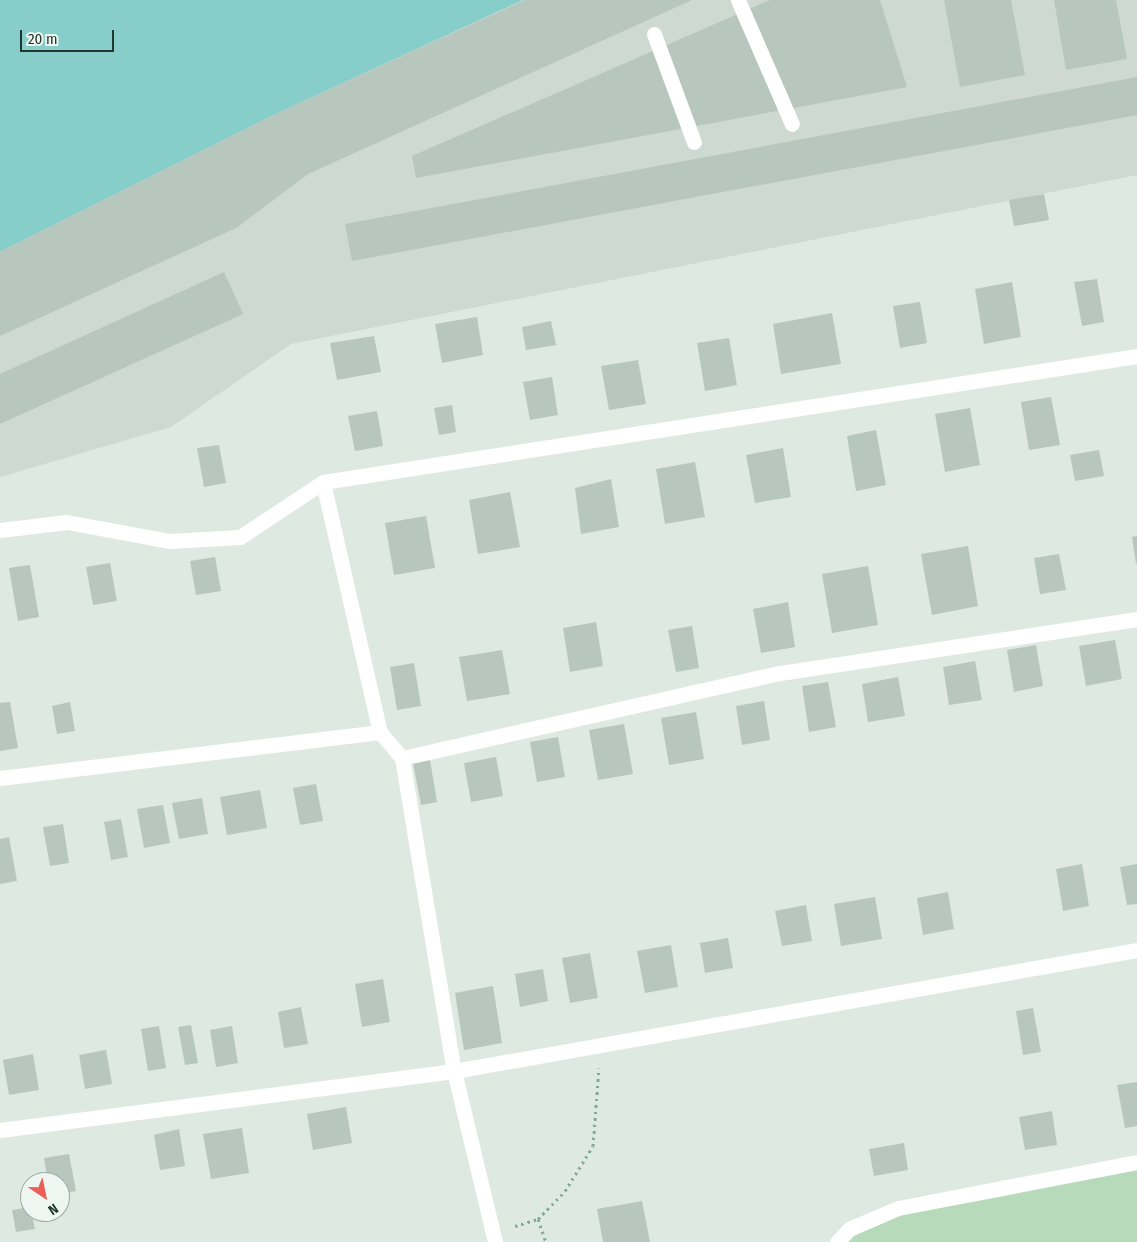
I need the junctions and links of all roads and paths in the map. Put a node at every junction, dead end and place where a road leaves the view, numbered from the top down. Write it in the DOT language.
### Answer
graph roads {
  1 [pos="738,0"];
  2 [pos="654,34"];
  3 [pos="792,124"];
  4 [pos="694,142"];
  5 [pos="1137,356"];
  6 [pos="323,482"];
  7 [pos="0,530"];
  8 [pos="1137,619"];
  9 [pos="380,732"];
  10 [pos="402,758"];
  11 [pos="0,778"];
  12 [pos="1137,950"];
  13 [pos="599,1045"];
  14 [pos="454,1071"];
  15 [pos="0,1130"];
  16 [pos="1137,1162"];
  17 [pos="495,1242"];
  18 [pos="546,1242"];
  19 [pos="837,1242"];
  1 -- 3 [label="lane"];
  2 -- 4 [label="lane"];
  5 -- 6 [label="lane"];
  6 -- 7 [label="lane"];
  6 -- 9 [label="lane"];
  8 -- 10 [label="lane"];
  9 -- 10 [label="lane"];
  9 -- 11 [label="lane"];
  10 -- 14 [label="lane"];
  12 -- 13 [label="lane"];
  13 -- 14 [label="lane"];
  13 -- 18 [label="path"];
  14 -- 15 [label="lane"];
  14 -- 17 [label="lane"];
  16 -- 19 [label="lane"];
}
